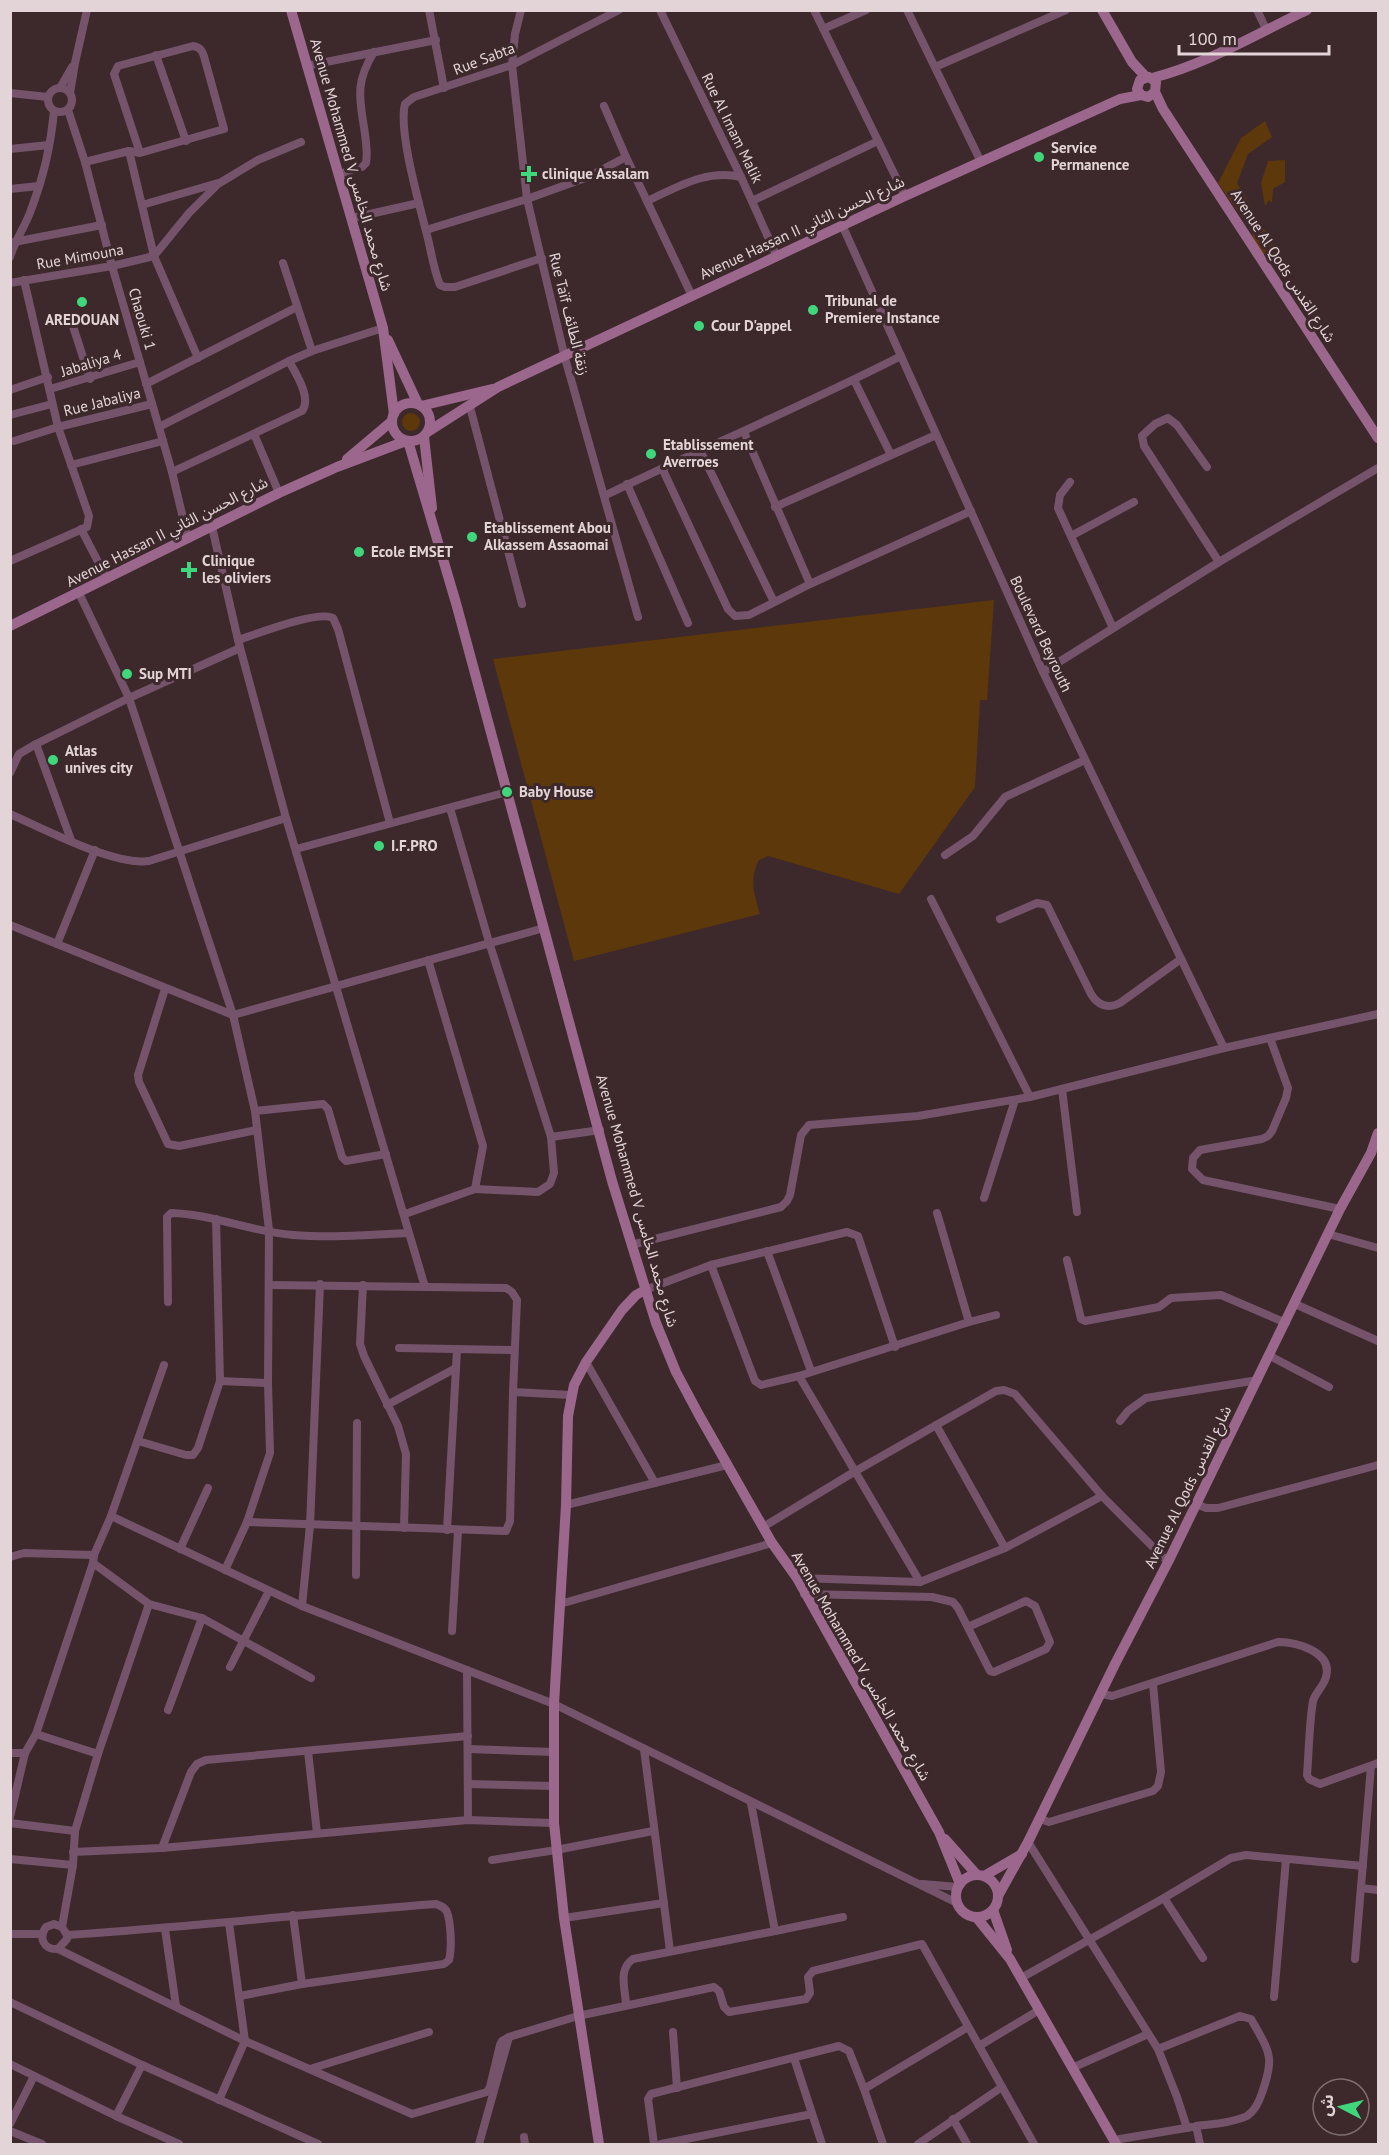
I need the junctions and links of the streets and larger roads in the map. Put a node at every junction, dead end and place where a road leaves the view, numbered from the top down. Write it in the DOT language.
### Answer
graph roads {
  1 [pos="87,10"];
  2 [pos="291,10"];
  3 [pos="429,10"];
  4 [pos="521,10"];
  5 [pos="619,10"];
  6 [pos="660,10"];
  7 [pos="814,10"];
  8 [pos="866,10"];
  9 [pos="907,10"];
  10 [pos="1066,10"];
  11 [pos="1102,10"];
  12 [pos="1257,10"];
  13 [pos="1307,10"];
  14 [pos="823,29"];
  15 [pos="1267,31"];
  16 [pos="436,40"];
  17 [pos="374,52"];
  18 [pos="156,55"];
  19 [pos="75,63"];
  20 [pos="512,65"];
  21 [pos="306,66"];
  22 [pos="935,67"];
  23 [pos="1147,87"];
  24 [pos="60,88"];
  25 [pos="444,88"];
  26 [pos="10,93"];
  27 [pos="70,93"];
  28 [pos="48,97"];
  29 [pos="604,106"];
  30 [pos="68,109"];
  31 [pos="54,111"];
  32 [pos="52,128"];
  33 [pos="186,141"];
  34 [pos="878,141"];
  35 [pos="301,142"];
  36 [pos="49,145"];
  37 [pos="10,149"];
  38 [pos="129,152"];
  39 [pos="140,153"];
  40 [pos="626,157"];
  41 [pos="85,162"];
  42 [pos="981,162"];
  43 [pos="339,174"];
  44 [pos="741,177"];
  45 [pos="222,182"];
  46 [pos="39,186"];
  47 [pos="10,189"];
  48 [pos="905,196"];
  49 [pos="528,199"];
  50 [pos="647,201"];
  51 [pos="752,201"];
  52 [pos="419,203"];
  53 [pos="142,205"];
  54 [pos="352,219"];
  55 [pos="102,225"];
  56 [pos="843,226"];
  57 [pos="426,230"];
  58 [pos="14,242"];
  59 [pos="154,256"];
  60 [pos="10,257"];
  61 [pos="542,258"];
  62 [pos="777,258"];
  63 [pos="283,263"];
  64 [pos="112,266"];
  65 [pos="24,280"];
  66 [pos="10,283"];
  67 [pos="692,296"];
  68 [pos="297,307"];
  69 [pos="71,320"];
  70 [pos="383,328"];
  71 [pos="312,351"];
  72 [pos="901,356"];
  73 [pos="198,358"];
  74 [pos="565,358"];
  75 [pos="289,361"];
  76 [pos="140,362"];
  77 [pos="48,377"];
  78 [pos="90,379"];
  79 [pos="854,380"];
  80 [pos="146,384"];
  81 [pos="498,387"];
  82 [pos="50,389"];
  83 [pos="10,390"];
  84 [pos="52,404"];
  85 [pos="152,404"];
  86 [pos="419,405"];
  87 [pos="470,407"];
  88 [pos="10,415"];
  89 [pos="393,417"];
  90 [pos="58,427"];
  91 [pos="159,428"];
  92 [pos="744,432"];
  93 [pos="254,434"];
  94 [pos="426,434"];
  95 [pos="936,435"];
  96 [pos="1378,438"];
  97 [pos="14,441"];
  98 [pos="163,441"];
  99 [pos="407,441"];
  100 [pos="700,450"];
  101 [pos="891,455"];
  102 [pos="71,465"];
  103 [pos="338,466"];
  104 [pos="1208,467"];
  105 [pos="662,468"];
  106 [pos="1378,468"];
  107 [pos="171,472"];
  108 [pos="1070,482"];
  109 [pos="627,484"];
  110 [pos="279,493"];
  111 [pos="604,495"];
  112 [pos="1134,502"];
  113 [pos="775,507"];
  114 [pos="970,511"];
  115 [pos="434,526"];
  116 [pos="212,527"];
  117 [pos="81,529"];
  118 [pos="1071,536"];
  119 [pos="188,539"];
  120 [pos="10,561"];
  121 [pos="1219,562"];
  122 [pos="107,579"];
  123 [pos="810,584"];
  124 [pos="79,593"];
  125 [pos="774,602"];
  126 [pos="522,604"];
  127 [pos="638,617"];
  128 [pos="688,623"];
  129 [pos="10,626"];
  130 [pos="1113,628"];
  131 [pos="239,644"];
  132 [pos="1043,672"];
  133 [pos="129,698"];
  134 [pos="36,744"];
  135 [pos="15,752"];
  136 [pos="1085,760"];
  137 [pos="10,773"];
  138 [pos="507,792"];
  139 [pos="450,808"];
  140 [pos="10,814"];
  141 [pos="286,818"];
  142 [pos="390,823"];
  143 [pos="71,840"];
  144 [pos="296,849"];
  145 [pos="96,850"];
  146 [pos="180,851"];
  147 [pos="945,855"];
  148 [pos="931,899"];
  149 [pos="1000,919"];
  150 [pos="10,926"];
  151 [pos="544,928"];
  152 [pos="489,942"];
  153 [pos="57,944"];
  154 [pos="1181,959"];
  155 [pos="428,960"];
  156 [pos="336,985"];
  157 [pos="165,989"];
  158 [pos="1378,1014"];
  159 [pos="233,1015"];
  160 [pos="1270,1038"];
  161 [pos="1224,1048"];
  162 [pos="1062,1089"];
  163 [pos="1030,1097"];
  164 [pos="1015,1100"];
  165 [pos="255,1112"];
  166 [pos="257,1130"];
  167 [pos="600,1130"];
  168 [pos="1378,1133"];
  169 [pos="551,1137"];
  170 [pos="1375,1153"];
  171 [pos="386,1154"];
  172 [pos="475,1189"];
  173 [pos="984,1198"];
  174 [pos="1340,1209"];
  175 [pos="1077,1212"];
  176 [pos="937,1213"];
  177 [pos="405,1214"];
  178 [pos="216,1220"];
  179 [pos="268,1230"];
  180 [pos="408,1233"];
  181 [pos="1328,1234"];
  182 [pos="631,1245"];
  183 [pos="1378,1248"];
  184 [pos="767,1251"];
  185 [pos="1067,1260"];
  186 [pos="711,1265"];
  187 [pos="269,1284"];
  188 [pos="320,1284"];
  189 [pos="363,1285"];
  190 [pos="425,1287"];
  191 [pos="645,1290"];
  192 [pos="168,1302"];
  193 [pos="1295,1304"];
  194 [pos="996,1315"];
  195 [pos="969,1322"];
  196 [pos="1286,1323"];
  197 [pos="1378,1341"];
  198 [pos="895,1347"];
  199 [pos="399,1348"];
  200 [pos="458,1350"];
  201 [pos="514,1350"];
  202 [pos="1270,1356"];
  203 [pos="586,1362"];
  204 [pos="164,1365"];
  205 [pos="456,1368"];
  206 [pos="811,1371"];
  207 [pos="799,1376"];
  208 [pos="1258,1380"];
  209 [pos="220,1381"];
  210 [pos="268,1383"];
  211 [pos="1329,1387"];
  212 [pos="513,1392"];
  213 [pos="571,1395"];
  214 [pos="387,1405"];
  215 [pos="1120,1421"];
  216 [pos="357,1423"];
  217 [pos="936,1425"];
  218 [pos="138,1441"];
  219 [pos="727,1465"];
  220 [pos="1378,1465"];
  221 [pos="854,1472"];
  222 [pos="655,1483"];
  223 [pos="208,1488"];
  224 [pos="1102,1496"];
  225 [pos="1196,1504"];
  226 [pos="566,1505"];
  227 [pos="111,1516"];
  228 [pos="247,1522"];
  229 [pos="310,1525"];
  230 [pos="357,1526"];
  231 [pos="763,1527"];
  232 [pos="404,1528"];
  233 [pos="447,1530"];
  234 [pos="458,1531"];
  235 [pos="772,1543"];
  236 [pos="1005,1548"];
  237 [pos="180,1549"];
  238 [pos="10,1557"];
  239 [pos="94,1559"];
  240 [pos="1168,1562"];
  241 [pos="225,1570"];
  242 [pos="357,1575"];
  243 [pos="797,1578"];
  244 [pos="920,1582"];
  245 [pos="268,1590"];
  246 [pos="804,1594"];
  247 [pos="149,1604"];
  248 [pos="560,1605"];
  249 [pos="302,1606"];
  250 [pos="202,1618"];
  251 [pos="968,1627"];
  252 [pos="452,1631"];
  253 [pos="245,1640"];
  254 [pos="231,1668"];
  255 [pos="467,1670"];
  256 [pos="311,1678"];
  257 [pos="1153,1684"];
  258 [pos="1102,1694"];
  259 [pos="554,1704"];
  260 [pos="168,1710"];
  261 [pos="36,1734"];
  262 [pos="468,1736"];
  263 [pos="468,1749"];
  264 [pos="644,1749"];
  265 [pos="308,1751"];
  266 [pos="553,1752"];
  267 [pos="10,1753"];
  268 [pos="25,1754"];
  269 [pos="98,1754"];
  270 [pos="1375,1765"];
  271 [pos="468,1784"];
  272 [pos="554,1785"];
  273 [pos="751,1803"];
  274 [pos="10,1817"];
  275 [pos="1040,1819"];
  276 [pos="468,1820"];
  277 [pos="554,1822"];
  278 [pos="10,1823"];
  279 [pos="653,1831"];
  280 [pos="75,1832"];
  281 [pos="939,1832"];
  282 [pos="317,1833"];
  283 [pos="1028,1842"];
  284 [pos="162,1848"];
  285 [pos="556,1850"];
  286 [pos="74,1852"];
  287 [pos="1022,1854"];
  288 [pos="10,1859"];
  289 [pos="1286,1859"];
  290 [pos="492,1860"];
  291 [pos="73,1866"];
  292 [pos="1363,1866"];
  293 [pos="980,1875"];
  294 [pos="917,1883"];
  295 [pos="959,1885"];
  296 [pos="1361,1888"];
  297 [pos="1378,1890"];
  298 [pos="998,1896"];
  299 [pos="1164,1898"];
  300 [pos="957,1903"];
  301 [pos="664,1904"];
  302 [pos="993,1910"];
  303 [pos="293,1915"];
  304 [pos="843,1917"];
  305 [pos="564,1918"];
  306 [pos="976,1918"];
  307 [pos="229,1923"];
  308 [pos="165,1929"];
  309 [pos="65,1931"];
  310 [pos="775,1931"];
  311 [pos="10,1934"];
  312 [pos="42,1934"];
  313 [pos="1089,1940"];
  314 [pos="58,1949"];
  315 [pos="670,1951"];
  316 [pos="1203,1958"];
  317 [pos="1010,1959"];
  318 [pos="1355,1959"];
  319 [pos="1021,1978"];
  320 [pos="302,1984"];
  321 [pos="240,1996"];
  322 [pos="1274,1997"];
  323 [pos="10,2002"];
  324 [pos="626,2004"];
  325 [pos="176,2006"];
  326 [pos="1039,2010"];
  327 [pos="578,2016"];
  328 [pos="968,2026"];
  329 [pos="429,2032"];
  330 [pos="673,2032"];
  331 [pos="1148,2034"];
  332 [pos="509,2037"];
  333 [pos="245,2041"];
  334 [pos="979,2046"];
  335 [pos="1158,2049"];
  336 [pos="794,2058"];
  337 [pos="10,2064"];
  338 [pos="142,2065"];
  339 [pos="1072,2068"];
  340 [pos="310,2069"];
  341 [pos="34,2076"];
  342 [pos="1002,2087"];
  343 [pos="677,2088"];
  344 [pos="864,2089"];
  345 [pos="219,2100"];
  346 [pos="812,2114"];
  347 [pos="116,2116"];
  348 [pos="953,2119"];
  349 [pos="10,2124"];
  350 [pos="1196,2126"];
  351 [pos="1187,2128"];
  352 [pos="10,2131"];
  353 [pos="1115,2142"];
  354 [pos="42,2145"];
  355 [pos="179,2145"];
  356 [pos="318,2145"];
  357 [pos="479,2145"];
  358 [pos="599,2145"];
  359 [pos="654,2145"];
  360 [pos="661,2145"];
  361 [pos="822,2145"];
  362 [pos="883,2145"];
  363 [pos="918,2145"];
  364 [pos="967,2145"];
  365 [pos="1034,2145"];
  366 [pos="1200,2145"];
  1 -- 19 [label="street"];
  2 -- 21 [label="street, Avenue Mohammed V شارع محمد الخامس"];
  3 -- 16 [label="street"];
  4 -- 20 [label="street, Rue Taïf زنقة الطائف"];
  5 -- 20 [label="street, Rue Sabta"];
  6 -- 44 [label="street, Rue Al Imam Malik"];
  7 -- 14 [label="street"];
  8 -- 14 [label="street"];
  9 -- 22 [label="street"];
  10 -- 22 [label="street"];
  11 -- 23 [label="street, Avenue Al Qods شارع القدس"];
  12 -- 15 [label="street"];
  13 -- 15 [label="street, Avenue Hassan II شارع الحسن الثاني"];
  14 -- 34 [label="street"];
  15 -- 23 [label="street, Avenue Hassan II شارع الحسن الثاني"];
  16 -- 17 [label="street"];
  16 -- 25 [label="street"];
  17 -- 21 [label="street"];
  17 -- 43 [label="street"];
  18 -- 33 [label="street"];
  18 -- 33 [label="street"];
  18 -- 39 [label="street"];
  19 -- 24 [label="street"];
  19 -- 27 [label="street"];
  20 -- 25 [label="street, Rue Sabta"];
  20 -- 49 [label="street, Rue Taïf زنقة الطائف"];
  21 -- 43 [label="street, Avenue Mohammed V شارع محمد الخامس"];
  22 -- 42 [label="street"];
  23 -- 42 [label="street, Avenue Hassan II شارع الحسن الثاني"];
  23 -- 96 [label="street, Avenue Al Qods شارع القدس"];
  24 -- 27 [label="street"];
  24 -- 28 [label="street"];
  25 -- 52 [label="street, Rue Sabta"];
  26 -- 28 [label="street"];
  27 -- 30 [label="street"];
  28 -- 31 [label="street"];
  29 -- 40 [label="street"];
  30 -- 31 [label="street"];
  30 -- 32 [label="street"];
  30 -- 41 [label="street, Chaouki 1"];
  31 -- 32 [label="street"];
  32 -- 36 [label="street"];
  33 -- 39 [label="street"];
  34 -- 48 [label="street"];
  34 -- 51 [label="street"];
  35 -- 45 [label="street"];
  36 -- 37 [label="street"];
  36 -- 46 [label="street"];
  38 -- 39 [label="street"];
  38 -- 41 [label="street"];
  38 -- 53 [label="street"];
  40 -- 49 [label="street"];
  40 -- 50 [label="street"];
  41 -- 55 [label="street, Chaouki 1"];
  42 -- 48 [label="street, Avenue Hassan II شارع الحسن الثاني"];
  43 -- 54 [label="street, Avenue Mohammed V شارع محمد الخامس"];
  44 -- 50 [label="street"];
  44 -- 51 [label="street, Rue Al Imam Malik"];
  45 -- 53 [label="street"];
  45 -- 59 [label="street"];
  46 -- 47 [label="street"];
  46 -- 58 [label="street"];
  48 -- 56 [label="street, Avenue Hassan II شارع الحسن الثاني"];
  49 -- 57 [label="street"];
  49 -- 61 [label="street, Rue Taïf زنقة الطائف"];
  50 -- 67 [label="street"];
  51 -- 62 [label="street, Rue Al Imam Malik"];
  52 -- 54 [label="street"];
  52 -- 57 [label="street"];
  53 -- 59 [label="street"];
  54 -- 70 [label="street, Avenue Mohammed V شارع محمد الخامس"];
  55 -- 58 [label="street"];
  55 -- 64 [label="street, Chaouki 1"];
  56 -- 62 [label="street, Avenue Hassan II شارع الحسن الثاني"];
  56 -- 72 [label="street, Boulevard Beyrouth"];
  57 -- 61 [label="street"];
  58 -- 60 [label="street"];
  59 -- 64 [label="street, Rue Mimouna"];
  59 -- 73 [label="street"];
  61 -- 74 [label="street, Rue Taïf زنقة الطائف"];
  62 -- 67 [label="street, Avenue Hassan II شارع الحسن الثاني"];
  63 -- 68 [label="street"];
  64 -- 65 [label="street, Rue Mimouna"];
  64 -- 76 [label="street, Chaouki 1"];
  65 -- 66 [label="street, Rue Mimouna"];
  65 -- 77 [label="street, Rue Jabaliya"];
  67 -- 74 [label="street, Avenue Hassan II شارع الحسن الثاني"];
  68 -- 71 [label="street"];
  68 -- 73 [label="street"];
  69 -- 78 [label="street"];
  70 -- 71 [label="street"];
  70 -- 86 [label="street"];
  70 -- 89 [label="street"];
  71 -- 75 [label="street"];
  72 -- 79 [label="street"];
  72 -- 95 [label="street, Boulevard Beyrouth"];
  73 -- 80 [label="street"];
  74 -- 81 [label="street, Avenue Hassan II شارع الحسن الثاني"];
  74 -- 111 [label="street, Rue Taïf زنقة الطائف"];
  75 -- 91 [label="street"];
  75 -- 93 [label="street"];
  76 -- 78 [label="street, Jabaliya 4"];
  76 -- 80 [label="street, Chaouki 1"];
  77 -- 82 [label="street, Rue Jabaliya"];
  77 -- 83 [label="street"];
  78 -- 82 [label="street, Jabaliya 4"];
  79 -- 92 [label="street"];
  79 -- 101 [label="street"];
  80 -- 85 [label="street, Chaouki 1"];
  81 -- 86 [label="street, Avenue Hassan II شارع الحسن الثاني"];
  81 -- 87 [label="street, Avenue Hassan II شارع الحسن الثاني"];
  82 -- 84 [label="street, Rue Jabaliya"];
  84 -- 88 [label="street"];
  84 -- 90 [label="street, Rue Jabaliya"];
  85 -- 90 [label="street, Rue Jabaliya"];
  85 -- 91 [label="street, Chaouki 1"];
  86 -- 89 [label="street"];
  86 -- 94 [label="street"];
  87 -- 94 [label="street, Avenue Hassan II شارع الحسن الثاني"];
  87 -- 126 [label="street"];
  89 -- 99 [label="street"];
  89 -- 103 [label="street, Avenue Hassan II شارع الحسن الثاني"];
  90 -- 97 [label="street, Rue Jabaliya"];
  90 -- 102 [label="street, Rue Jabaliya"];
  91 -- 98 [label="street, Chaouki 1"];
  92 -- 100 [label="street"];
  92 -- 113 [label="street"];
  93 -- 107 [label="street"];
  93 -- 110 [label="street"];
  94 -- 99 [label="street"];
  94 -- 115 [label="street"];
  95 -- 101 [label="street"];
  95 -- 114 [label="street, Boulevard Beyrouth"];
  98 -- 102 [label="street"];
  98 -- 107 [label="street, Chaouki 1"];
  99 -- 103 [label="street, Avenue Hassan II شارع الحسن الثاني"];
  99 -- 115 [label="street"];
  100 -- 105 [label="street"];
  100 -- 125 [label="street"];
  101 -- 113 [label="street"];
  102 -- 117 [label="street, Rue Jabaliya"];
  103 -- 110 [label="street, Avenue Hassan II شارع الحسن الثاني"];
  104 -- 121 [label="street"];
  105 -- 109 [label="street"];
  105 -- 125 [label="street"];
  106 -- 121 [label="street"];
  107 -- 119 [label="street, Chaouki 1"];
  108 -- 118 [label="street"];
  109 -- 111 [label="street"];
  109 -- 128 [label="street"];
  110 -- 116 [label="street, Avenue Hassan II شارع الحسن الثاني"];
  111 -- 127 [label="street, Rue Taïf زنقة الطائف"];
  112 -- 118 [label="street"];
  113 -- 123 [label="street"];
  114 -- 123 [label="street"];
  114 -- 132 [label="street, Boulevard Beyrouth"];
  115 -- 138 [label="street, Avenue Mohammed V شارع محمد الخامس"];
  116 -- 119 [label="street, Avenue Hassan II شارع الحسن الثاني"];
  116 -- 131 [label="street"];
  117 -- 120 [label="street"];
  117 -- 122 [label="street"];
  118 -- 130 [label="street"];
  119 -- 122 [label="street, Avenue Hassan II شارع الحسن الثاني"];
  121 -- 130 [label="street"];
  122 -- 124 [label="street, Avenue Hassan II شارع الحسن الثاني"];
  123 -- 125 [label="street"];
  124 -- 129 [label="street, Avenue Hassan II شارع الحسن الثاني"];
  124 -- 133 [label="street"];
  130 -- 132 [label="street"];
  131 -- 133 [label="street"];
  131 -- 141 [label="street"];
  131 -- 142 [label="street"];
  132 -- 136 [label="street, Boulevard Beyrouth"];
  133 -- 134 [label="street"];
  133 -- 146 [label="street"];
  134 -- 135 [label="street"];
  134 -- 143 [label="street"];
  135 -- 137 [label="street"];
  136 -- 147 [label="street"];
  136 -- 154 [label="street, Boulevard Beyrouth"];
  138 -- 139 [label="street"];
  138 -- 151 [label="street, Avenue Mohammed V شارع محمد الخامس"];
  139 -- 142 [label="street"];
  139 -- 152 [label="street"];
  140 -- 143 [label="street"];
  141 -- 144 [label="street"];
  141 -- 146 [label="street"];
  142 -- 144 [label="street"];
  143 -- 145 [label="street"];
  144 -- 156 [label="street"];
  145 -- 146 [label="street"];
  145 -- 153 [label="street"];
  146 -- 159 [label="street"];
  148 -- 163 [label="street"];
  149 -- 154 [label="street"];
  150 -- 153 [label="street"];
  151 -- 152 [label="street"];
  151 -- 167 [label="street, Avenue Mohammed V شارع محمد الخامس"];
  152 -- 155 [label="street"];
  152 -- 169 [label="street"];
  153 -- 157 [label="street"];
  154 -- 161 [label="street, Boulevard Beyrouth"];
  155 -- 156 [label="street"];
  155 -- 172 [label="street"];
  156 -- 159 [label="street"];
  156 -- 171 [label="street"];
  157 -- 159 [label="street"];
  157 -- 166 [label="street"];
  158 -- 160 [label="street"];
  159 -- 165 [label="street"];
  160 -- 161 [label="street"];
  160 -- 174 [label="street"];
  161 -- 162 [label="street"];
  162 -- 163 [label="street"];
  162 -- 175 [label="street"];
  163 -- 164 [label="street"];
  164 -- 173 [label="street"];
  164 -- 182 [label="street"];
  165 -- 166 [label="street"];
  165 -- 171 [label="street"];
  166 -- 179 [label="street"];
  167 -- 169 [label="street"];
  167 -- 182 [label="street, Avenue Mohammed V شارع محمد الخامس"];
  168 -- 170 [label="street, Avenue Al Qods شارع القدس"];
  169 -- 172 [label="street"];
  170 -- 174 [label="street, Avenue Al Qods شارع القدس"];
  171 -- 177 [label="street"];
  172 -- 177 [label="street"];
  174 -- 181 [label="street, Avenue Al Qods شارع القدس"];
  176 -- 195 [label="street"];
  177 -- 180 [label="street"];
  178 -- 179 [label="street"];
  178 -- 192 [label="street"];
  178 -- 209 [label="street"];
  179 -- 180 [label="street"];
  179 -- 187 [label="street"];
  180 -- 190 [label="street"];
  181 -- 183 [label="street"];
  181 -- 193 [label="street, Avenue Al Qods شارع القدس"];
  182 -- 191 [label="street, Avenue Mohammed V شارع محمد الخامس"];
  184 -- 186 [label="street"];
  184 -- 198 [label="street"];
  184 -- 206 [label="street"];
  185 -- 196 [label="street"];
  186 -- 191 [label="street"];
  186 -- 207 [label="street"];
  187 -- 188 [label="street"];
  187 -- 210 [label="street"];
  188 -- 189 [label="street"];
  188 -- 229 [label="street"];
  189 -- 190 [label="street"];
  189 -- 214 [label="street"];
  190 -- 201 [label="street"];
  191 -- 203 [label="street"];
  191 -- 219 [label="street, Avenue Mohammed V شارع محمد الخامس"];
  193 -- 196 [label="street, Avenue Al Qods شارع القدس"];
  193 -- 197 [label="street"];
  194 -- 195 [label="street"];
  195 -- 198 [label="street"];
  196 -- 202 [label="street, Avenue Al Qods شارع القدس"];
  198 -- 206 [label="street"];
  199 -- 200 [label="street"];
  200 -- 201 [label="street"];
  200 -- 205 [label="street"];
  201 -- 212 [label="street"];
  202 -- 208 [label="street, Avenue Al Qods شارع القدس"];
  202 -- 211 [label="street"];
  203 -- 213 [label="street"];
  203 -- 222 [label="street"];
  204 -- 218 [label="street"];
  205 -- 214 [label="street"];
  205 -- 233 [label="street"];
  206 -- 207 [label="street"];
  207 -- 221 [label="street"];
  208 -- 215 [label="street"];
  208 -- 225 [label="street, Avenue Al Qods شارع القدس"];
  209 -- 210 [label="street"];
  209 -- 218 [label="street"];
  210 -- 228 [label="street"];
  212 -- 213 [label="street"];
  212 -- 234 [label="street"];
  213 -- 226 [label="street"];
  214 -- 232 [label="street"];
  216 -- 230 [label="street"];
  217 -- 221 [label="street"];
  217 -- 224 [label="street"];
  217 -- 236 [label="street"];
  218 -- 227 [label="street"];
  219 -- 222 [label="street"];
  219 -- 231 [label="street, Avenue Mohammed V شارع محمد الخامس"];
  220 -- 225 [label="street"];
  221 -- 231 [label="street"];
  221 -- 244 [label="street"];
  222 -- 226 [label="street"];
  223 -- 237 [label="street"];
  224 -- 236 [label="street"];
  224 -- 240 [label="street"];
  225 -- 240 [label="street, Avenue Al Qods شارع القدس"];
  226 -- 248 [label="street"];
  227 -- 237 [label="street"];
  227 -- 239 [label="street"];
  228 -- 229 [label="street"];
  228 -- 241 [label="street"];
  229 -- 230 [label="street"];
  229 -- 249 [label="street"];
  230 -- 232 [label="street"];
  230 -- 242 [label="street"];
  231 -- 235 [label="street, Avenue Mohammed V شارع محمد الخامس"];
  232 -- 233 [label="street"];
  233 -- 234 [label="street"];
  234 -- 252 [label="street"];
  235 -- 243 [label="street, Avenue Mohammed V شارع محمد الخامس"];
  235 -- 248 [label="street"];
  236 -- 244 [label="street"];
  237 -- 241 [label="street"];
  238 -- 239 [label="street"];
  239 -- 247 [label="street"];
  239 -- 261 [label="street"];
  240 -- 258 [label="street, Avenue Al Qods شارع القدس"];
  241 -- 245 [label="street"];
  243 -- 244 [label="street"];
  243 -- 246 [label="street, Avenue Mohammed V شارع محمد الخامس"];
  245 -- 249 [label="street"];
  245 -- 253 [label="street"];
  246 -- 251 [label="street"];
  246 -- 281 [label="street, Avenue Mohammed V شارع محمد الخامس"];
  247 -- 250 [label="street"];
  247 -- 269 [label="street"];
  248 -- 259 [label="street"];
  249 -- 255 [label="street"];
  250 -- 253 [label="street"];
  250 -- 260 [label="street"];
  251 -- 251 [label="street"];
  253 -- 254 [label="street"];
  253 -- 256 [label="street"];
  255 -- 259 [label="street"];
  255 -- 262 [label="street"];
  257 -- 258 [label="street"];
  257 -- 270 [label="street"];
  257 -- 275 [label="street"];
  258 -- 275 [label="street, Avenue Al Qods شارع القدس"];
  259 -- 264 [label="street"];
  259 -- 266 [label="street"];
  261 -- 268 [label="street"];
  261 -- 269 [label="street"];
  262 -- 263 [label="street"];
  262 -- 265 [label="street"];
  263 -- 266 [label="street"];
  263 -- 271 [label="street"];
  264 -- 273 [label="street"];
  264 -- 279 [label="street"];
  265 -- 282 [label="street"];
  265 -- 284 [label="street"];
  266 -- 272 [label="street"];
  267 -- 268 [label="street"];
  268 -- 274 [label="street"];
  269 -- 280 [label="street"];
  270 -- 292 [label="street"];
  271 -- 272 [label="street"];
  271 -- 276 [label="street"];
  272 -- 277 [label="street"];
  273 -- 294 [label="street"];
  273 -- 310 [label="street"];
  275 -- 283 [label="street, Avenue Al Qods شارع القدس"];
  276 -- 277 [label="street"];
  276 -- 282 [label="street"];
  277 -- 285 [label="street"];
  278 -- 280 [label="street"];
  279 -- 285 [label="street"];
  279 -- 301 [label="street"];
  280 -- 286 [label="street"];
  281 -- 293 [label="street, Avenue Mohammed V شارع محمد الخامس"];
  281 -- 295 [label="street, Avenue Mohammed V شارع محمد الخامس"];
  282 -- 284 [label="street"];
  283 -- 287 [label="street, Avenue Al Qods شارع القدس"];
  283 -- 313 [label="street"];
  284 -- 286 [label="street"];
  285 -- 290 [label="street"];
  285 -- 305 [label="street"];
  286 -- 291 [label="street"];
  287 -- 293 [label="street"];
  287 -- 298 [label="street, Avenue Al Qods شارع القدس"];
  288 -- 291 [label="street"];
  289 -- 292 [label="street"];
  289 -- 299 [label="street"];
  289 -- 322 [label="street"];
  291 -- 309 [label="street"];
  292 -- 296 [label="street"];
  293 -- 295 [label="street"];
  293 -- 298 [label="street"];
  294 -- 295 [label="street"];
  294 -- 300 [label="street"];
  295 -- 300 [label="street"];
  296 -- 297 [label="street"];
  296 -- 318 [label="street"];
  298 -- 302 [label="street"];
  299 -- 313 [label="street"];
  299 -- 316 [label="street"];
  300 -- 306 [label="street"];
  301 -- 305 [label="street"];
  301 -- 315 [label="street"];
  302 -- 306 [label="street"];
  302 -- 317 [label="street"];
  303 -- 307 [label="street"];
  303 -- 320 [label="street"];
  303 -- 320 [label="street"];
  304 -- 310 [label="street"];
  305 -- 327 [label="street"];
  306 -- 317 [label="street"];
  307 -- 308 [label="street"];
  307 -- 321 [label="street"];
  308 -- 309 [label="street"];
  308 -- 325 [label="street"];
  309 -- 312 [label="street"];
  309 -- 314 [label="street"];
  310 -- 315 [label="street"];
  311 -- 312 [label="street"];
  312 -- 314 [label="street"];
  313 -- 319 [label="street"];
  313 -- 331 [label="street"];
  314 -- 325 [label="street"];
  315 -- 324 [label="street"];
  317 -- 319 [label="street"];
  319 -- 326 [label="street"];
  320 -- 321 [label="street"];
  321 -- 333 [label="street"];
  323 -- 338 [label="street"];
  324 -- 327 [label="street"];
  324 -- 328 [label="street"];
  325 -- 333 [label="street"];
  326 -- 334 [label="street"];
  326 -- 339 [label="street"];
  327 -- 332 [label="street"];
  327 -- 358 [label="street"];
  328 -- 334 [label="street"];
  328 -- 344 [label="street"];
  329 -- 340 [label="street"];
  330 -- 343 [label="street"];
  331 -- 335 [label="street"];
  331 -- 339 [label="street"];
  332 -- 340 [label="street"];
  332 -- 357 [label="street"];
  333 -- 340 [label="street"];
  333 -- 345 [label="street"];
  334 -- 342 [label="street"];
  335 -- 350 [label="street"];
  335 -- 351 [label="street"];
  336 -- 343 [label="street"];
  336 -- 344 [label="street"];
  336 -- 346 [label="street"];
  337 -- 341 [label="street"];
  338 -- 345 [label="street"];
  338 -- 347 [label="street"];
  339 -- 353 [label="street"];
  341 -- 347 [label="street"];
  341 -- 349 [label="street"];
  342 -- 348 [label="street"];
  342 -- 365 [label="street"];
  343 -- 359 [label="street"];
  344 -- 362 [label="street"];
  345 -- 356 [label="street"];
  346 -- 360 [label="street"];
  346 -- 361 [label="street"];
  347 -- 355 [label="street"];
  348 -- 363 [label="street"];
  348 -- 364 [label="street"];
  350 -- 351 [label="street"];
  350 -- 366 [label="street"];
  351 -- 353 [label="street"];
  352 -- 354 [label="street"];
}
